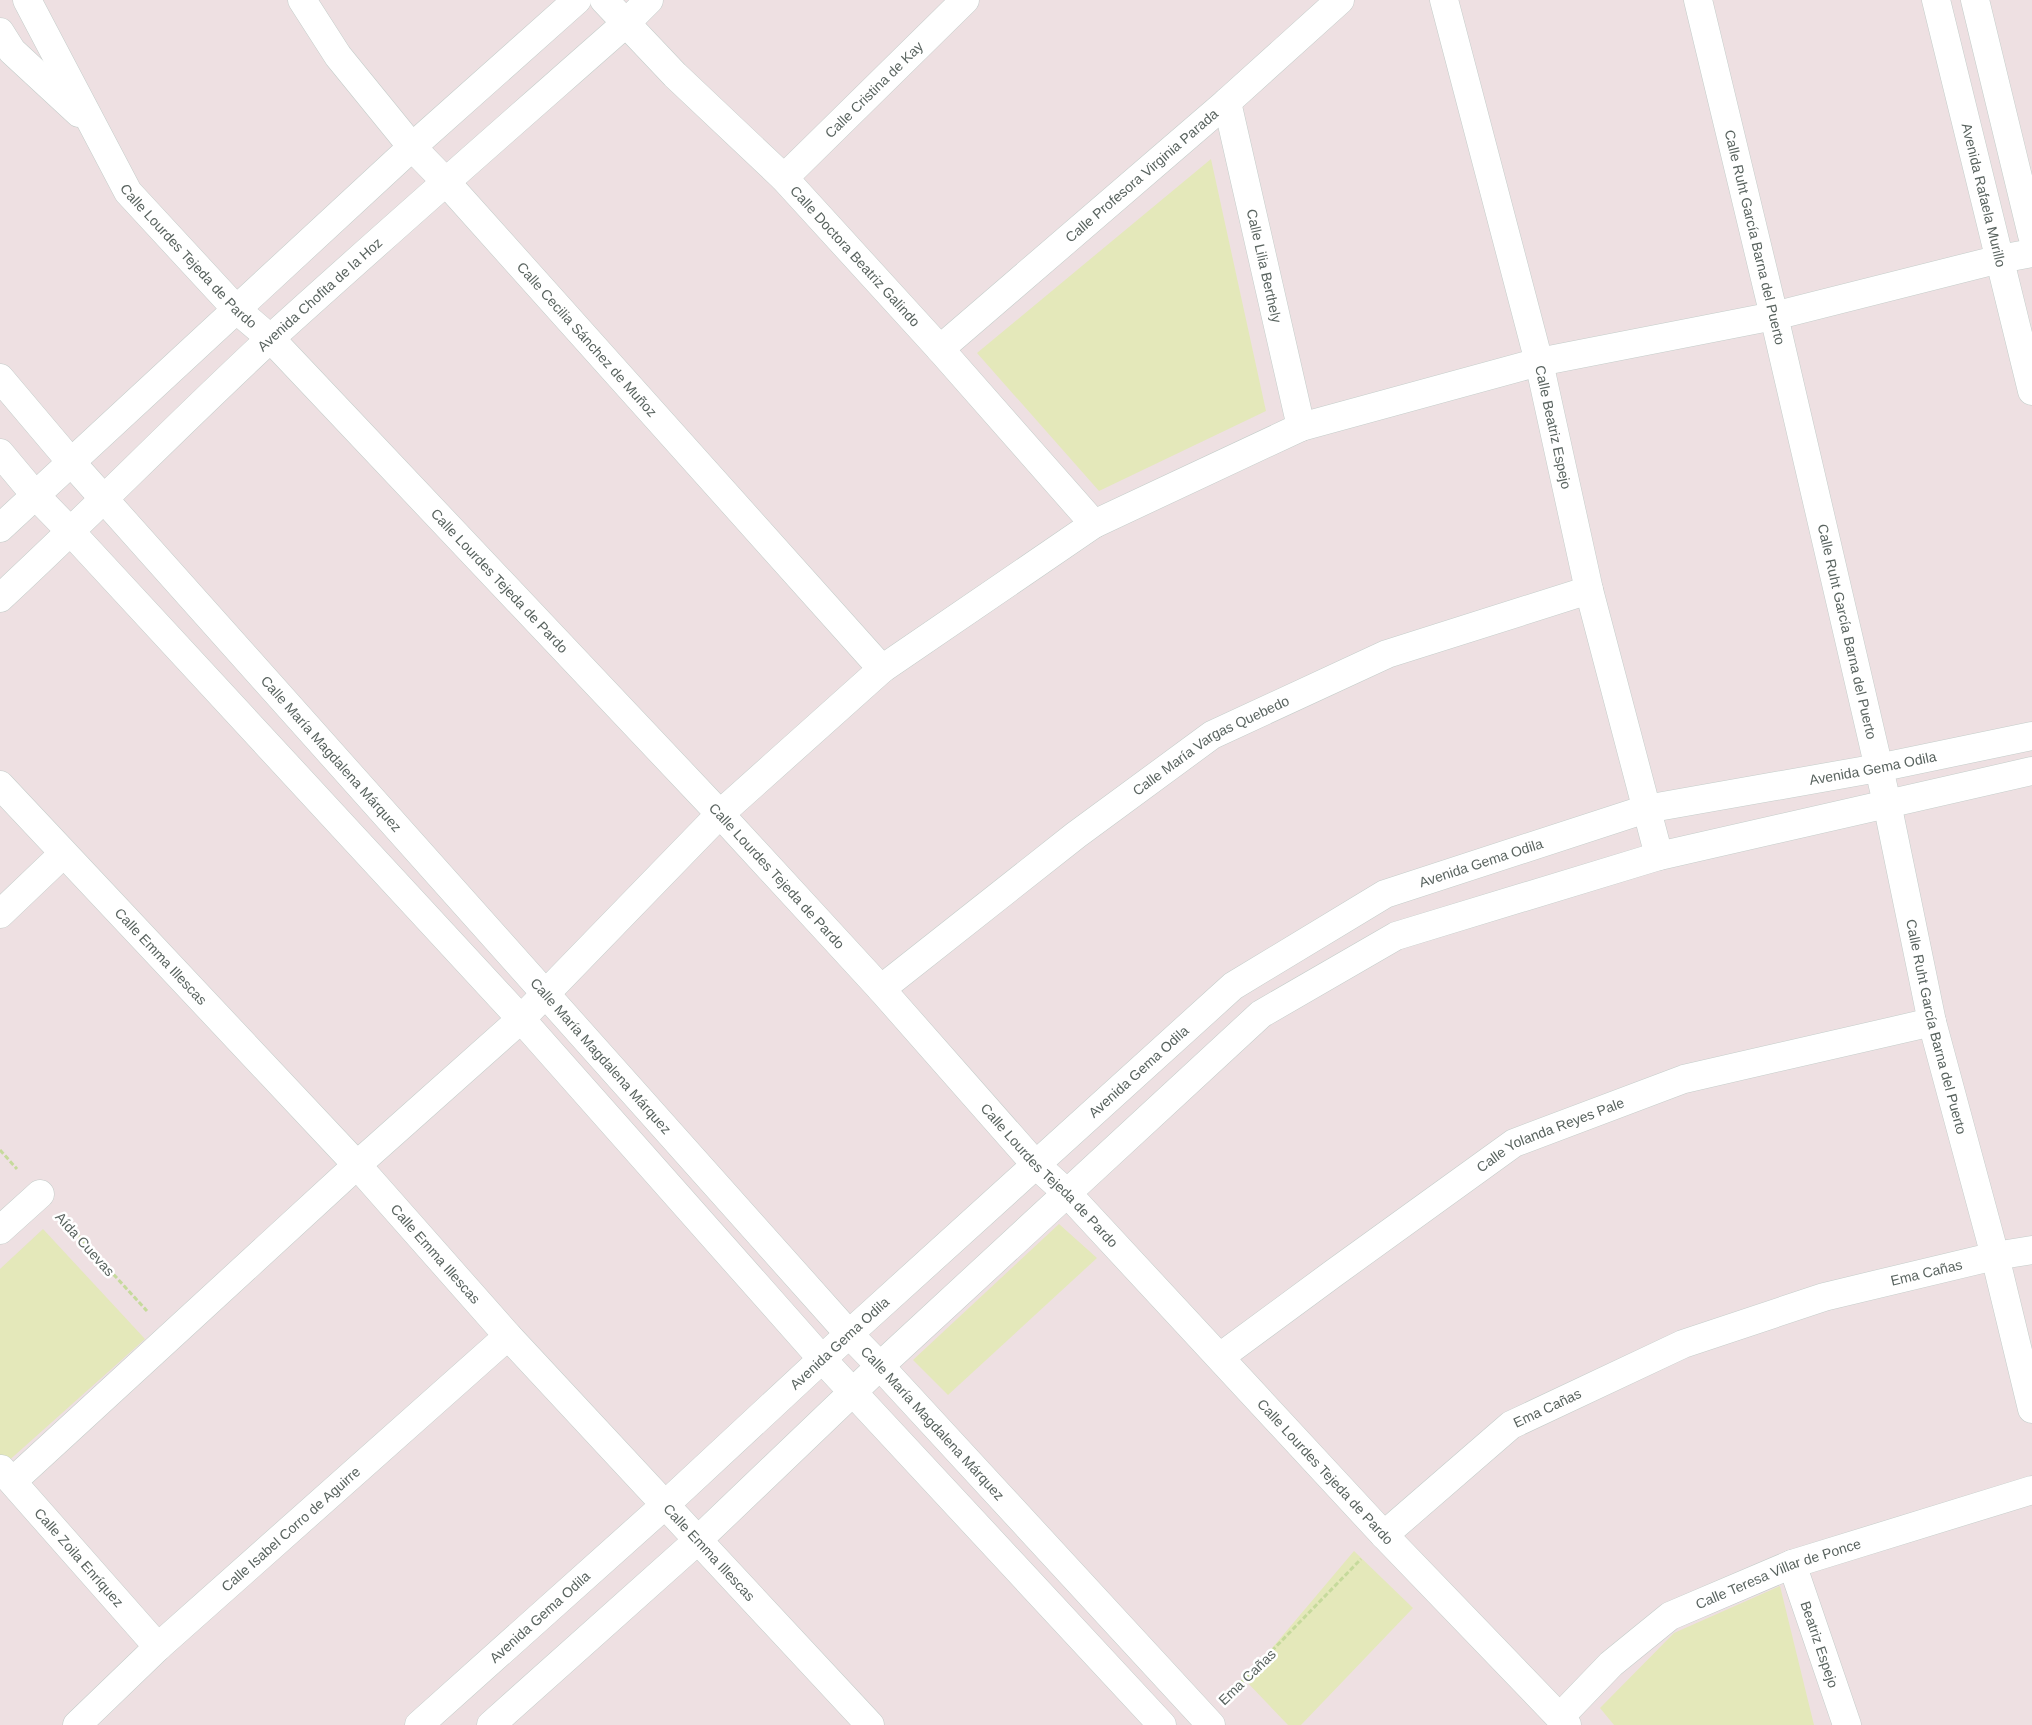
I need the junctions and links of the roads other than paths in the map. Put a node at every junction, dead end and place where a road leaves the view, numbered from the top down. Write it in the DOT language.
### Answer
graph roads {
  1 [pos="27,0"];
  2 [pos="302,0"];
  3 [pos="577,0"];
  4 [pos="604,0"];
  5 [pos="649,0"];
  6 [pos="965,0"];
  7 [pos="1340,0"];
  8 [pos="1444,0"];
  9 [pos="1698,0"];
  10 [pos="1936,0"];
  11 [pos="1975,0"];
  12 [pos="626,24"];
  13 [pos="0,32"];
  14 [pos="1227,102"];
  15 [pos="94,127"];
  16 [pos="412,147"];
  17 [pos="784,178"];
  18 [pos="446,182"];
  19 [pos="2032,235"];
  20 [pos="2032,253"];
  21 [pos="2000,259"];
  22 [pos="236,310"];
  23 [pos="1774,316"];
  24 [pos="271,339"];
  25 [pos="940,348"];
  26 [pos="1538,362"];
  27 [pos="0,378"];
  28 [pos="2032,391"];
  29 [pos="1302,428"];
  30 [pos="0,453"];
  31 [pos="71,462"];
  32 [pos="36,496"];
  33 [pos="104,498"];
  34 [pos="1094,524"];
  35 [pos="0,528"];
  36 [pos="71,532"];
  37 [pos="1589,590"];
  38 [pos="0,598"];
  39 [pos="882,669"];
  40 [pos="2032,736"];
  41 [pos="1878,768"];
  42 [pos="2032,771"];
  43 [pos="0,785"];
  44 [pos="1887,804"];
  45 [pos="1646,809"];
  46 [pos="720,814"];
  47 [pos="63,854"];
  48 [pos="1659,856"];
  49 [pos="0,914"];
  50 [pos="881,989"];
  51 [pos="545,994"];
  52 [pos="520,1019"];
  53 [pos="1932,1022"];
  54 [pos="357,1165"];
  55 [pos="1036,1165"];
  56 [pos="1067,1192"];
  57 [pos="40,1194"];
  58 [pos="0,1230"];
  59 [pos="2032,1250"];
  60 [pos="1996,1256"];
  61 [pos="849,1334"];
  62 [pos="508,1336"];
  63 [pos="1220,1357"];
  64 [pos="822,1359"];
  65 [pos="880,1366"];
  66 [pos="854,1393"];
  67 [pos="2032,1409"];
  68 [pos="6,1475"];
  69 [pos="2032,1490"];
  70 [pos="666,1504"];
  71 [pos="1384,1535"];
  72 [pos="697,1541"];
  73 [pos="1792,1564"];
  74 [pos="158,1647"];
  75 [pos="859,1721"];
  76 [pos="1564,1721"];
  77 [pos="1204,1723"];
  78 [pos="77,1725"];
  79 [pos="419,1725"];
  80 [pos="491,1725"];
  81 [pos="1162,1725"];
  82 [pos="1847,1725"];
  1 -- 15 [label="street, Calle Lourdes Tejeda de Pardo"];
  2 -- 16 [label="street, Calle Cecilia Sánchez de Muñoz"];
  3 -- 16 [label="street"];
  4 -- 12 [label="street, Calle Doctora Beatriz Galindo"];
  5 -- 12 [label="street, Avenida Chofita de la Hoz"];
  6 -- 17 [label="street, Calle Cristina de Kay"];
  7 -- 14 [label="street, Calle Profesora Virginia Parada"];
  8 -- 26 [label="street, Calle Beatriz Espejo"];
  9 -- 23 [label="street, Calle Ruht García Barna del Puerto"];
  10 -- 21 [label="street, Avenida Rafaela Murillo"];
  11 -- 19 [label="street"];
  12 -- 17 [label="street, Calle Doctora Beatriz Galindo"];
  12 -- 18 [label="street, Avenida Chofita de la Hoz"];
  13 -- 15 [label="street"];
  14 -- 25 [label="street, Calle Profesora Virginia Parada"];
  14 -- 29 [label="street, Calle Lilia Berthely"];
  15 -- 22 [label="street, Calle Lourdes Tejeda de Pardo"];
  16 -- 18 [label="street, Calle Cecilia Sánchez de Muñoz"];
  16 -- 22 [label="street"];
  17 -- 25 [label="street, Calle Doctora Beatriz Galindo"];
  18 -- 24 [label="street, Avenida Chofita de la Hoz"];
  18 -- 39 [label="street, Calle Cecilia Sánchez de Muñoz"];
  20 -- 21 [label="street"];
  21 -- 23 [label="street"];
  21 -- 28 [label="street, Avenida Rafaela Murillo"];
  22 -- 24 [label="street, Calle Lourdes Tejeda de Pardo"];
  22 -- 31 [label="street"];
  23 -- 26 [label="street"];
  23 -- 41 [label="street, Calle Ruht García Barna del Puerto"];
  24 -- 33 [label="street, Avenida Chofita de la Hoz"];
  24 -- 46 [label="street, Calle Lourdes Tejeda de Pardo"];
  25 -- 34 [label="street, Calle Doctora Beatriz Galindo"];
  26 -- 29 [label="street"];
  26 -- 37 [label="street, Calle Beatriz Espejo"];
  27 -- 31 [label="street, Calle María Magdalena Márquez"];
  29 -- 34 [label="street"];
  30 -- 32 [label="street"];
  31 -- 32 [label="street"];
  31 -- 33 [label="street, Calle María Magdalena Márquez"];
  32 -- 35 [label="street"];
  32 -- 36 [label="street"];
  33 -- 36 [label="street, Avenida Chofita de la Hoz"];
  33 -- 51 [label="street, Calle María Magdalena Márquez"];
  34 -- 39 [label="street"];
  36 -- 38 [label="street, Avenida Chofita de la Hoz"];
  36 -- 52 [label="street"];
  37 -- 45 [label="street, Calle Beatriz Espejo"];
  37 -- 50 [label="street, Calle María Vargas Quebedo"];
  39 -- 46 [label="street"];
  40 -- 41 [label="street, Avenida Gema Odila"];
  41 -- 44 [label="street, Calle Ruht García Barna del Puerto"];
  41 -- 45 [label="street, Avenida Gema Odila"];
  42 -- 44 [label="street"];
  43 -- 47 [label="street, Calle Emma Illescas"];
  44 -- 48 [label="street"];
  44 -- 53 [label="street, Calle Ruht García Barna del Puerto"];
  45 -- 48 [label="street, Calle Beatriz Espejo"];
  45 -- 55 [label="street, Avenida Gema Odila"];
  46 -- 50 [label="street, Calle Lourdes Tejeda de Pardo"];
  46 -- 51 [label="street"];
  47 -- 49 [label="street"];
  47 -- 54 [label="street, Calle Emma Illescas"];
  48 -- 56 [label="street"];
  50 -- 55 [label="street, Calle Lourdes Tejeda de Pardo"];
  51 -- 52 [label="street"];
  51 -- 61 [label="street, Calle María Magdalena Márquez"];
  52 -- 54 [label="street"];
  52 -- 64 [label="street"];
  53 -- 60 [label="street, Calle Ruht García Barna del Puerto"];
  53 -- 63 [label="street, Calle Yolanda Reyes Pale"];
  54 -- 62 [label="street, Calle Emma Illescas"];
  54 -- 68 [label="street"];
  55 -- 56 [label="street, Calle Lourdes Tejeda de Pardo"];
  55 -- 61 [label="street, Avenida Gema Odila"];
  56 -- 63 [label="street, Calle Lourdes Tejeda de Pardo"];
  56 -- 65 [label="street"];
  57 -- 58 [label="street"];
  59 -- 60 [label="street, Ema Cañas"];
  60 -- 67 [label="street, Calle Ruht García Barna del Puerto"];
  60 -- 71 [label="street, Ema Cañas"];
  61 -- 64 [label="street, Avenida Gema Odila"];
  61 -- 65 [label="street, Calle María Magdalena Márquez"];
  62 -- 70 [label="street, Calle Emma Illescas"];
  62 -- 74 [label="street, Calle Isabel Corro de Aguirre"];
  63 -- 71 [label="street, Calle Lourdes Tejeda de Pardo"];
  64 -- 66 [label="street"];
  64 -- 70 [label="street, Avenida Gema Odila"];
  65 -- 66 [label="street"];
  65 -- 77 [label="street, Calle María Magdalena Márquez"];
  66 -- 72 [label="street"];
  66 -- 81 [label="street"];
  68 -- 74 [label="street, Calle Zoila Enríquez"];
  69 -- 73 [label="street, Calle Teresa Villar de Ponce"];
  70 -- 72 [label="street, Calle Emma Illescas"];
  70 -- 79 [label="street, Avenida Gema Odila"];
  71 -- 76 [label="street, Calle Lourdes Tejeda de Pardo"];
  72 -- 75 [label="street, Calle Emma Illescas"];
  72 -- 80 [label="street"];
  73 -- 76 [label="street, Calle Teresa Villar de Ponce"];
  73 -- 82 [label="street, Beatriz Espejo"];
  74 -- 78 [label="street, Calle Isabel Corro de Aguirre"];
}
